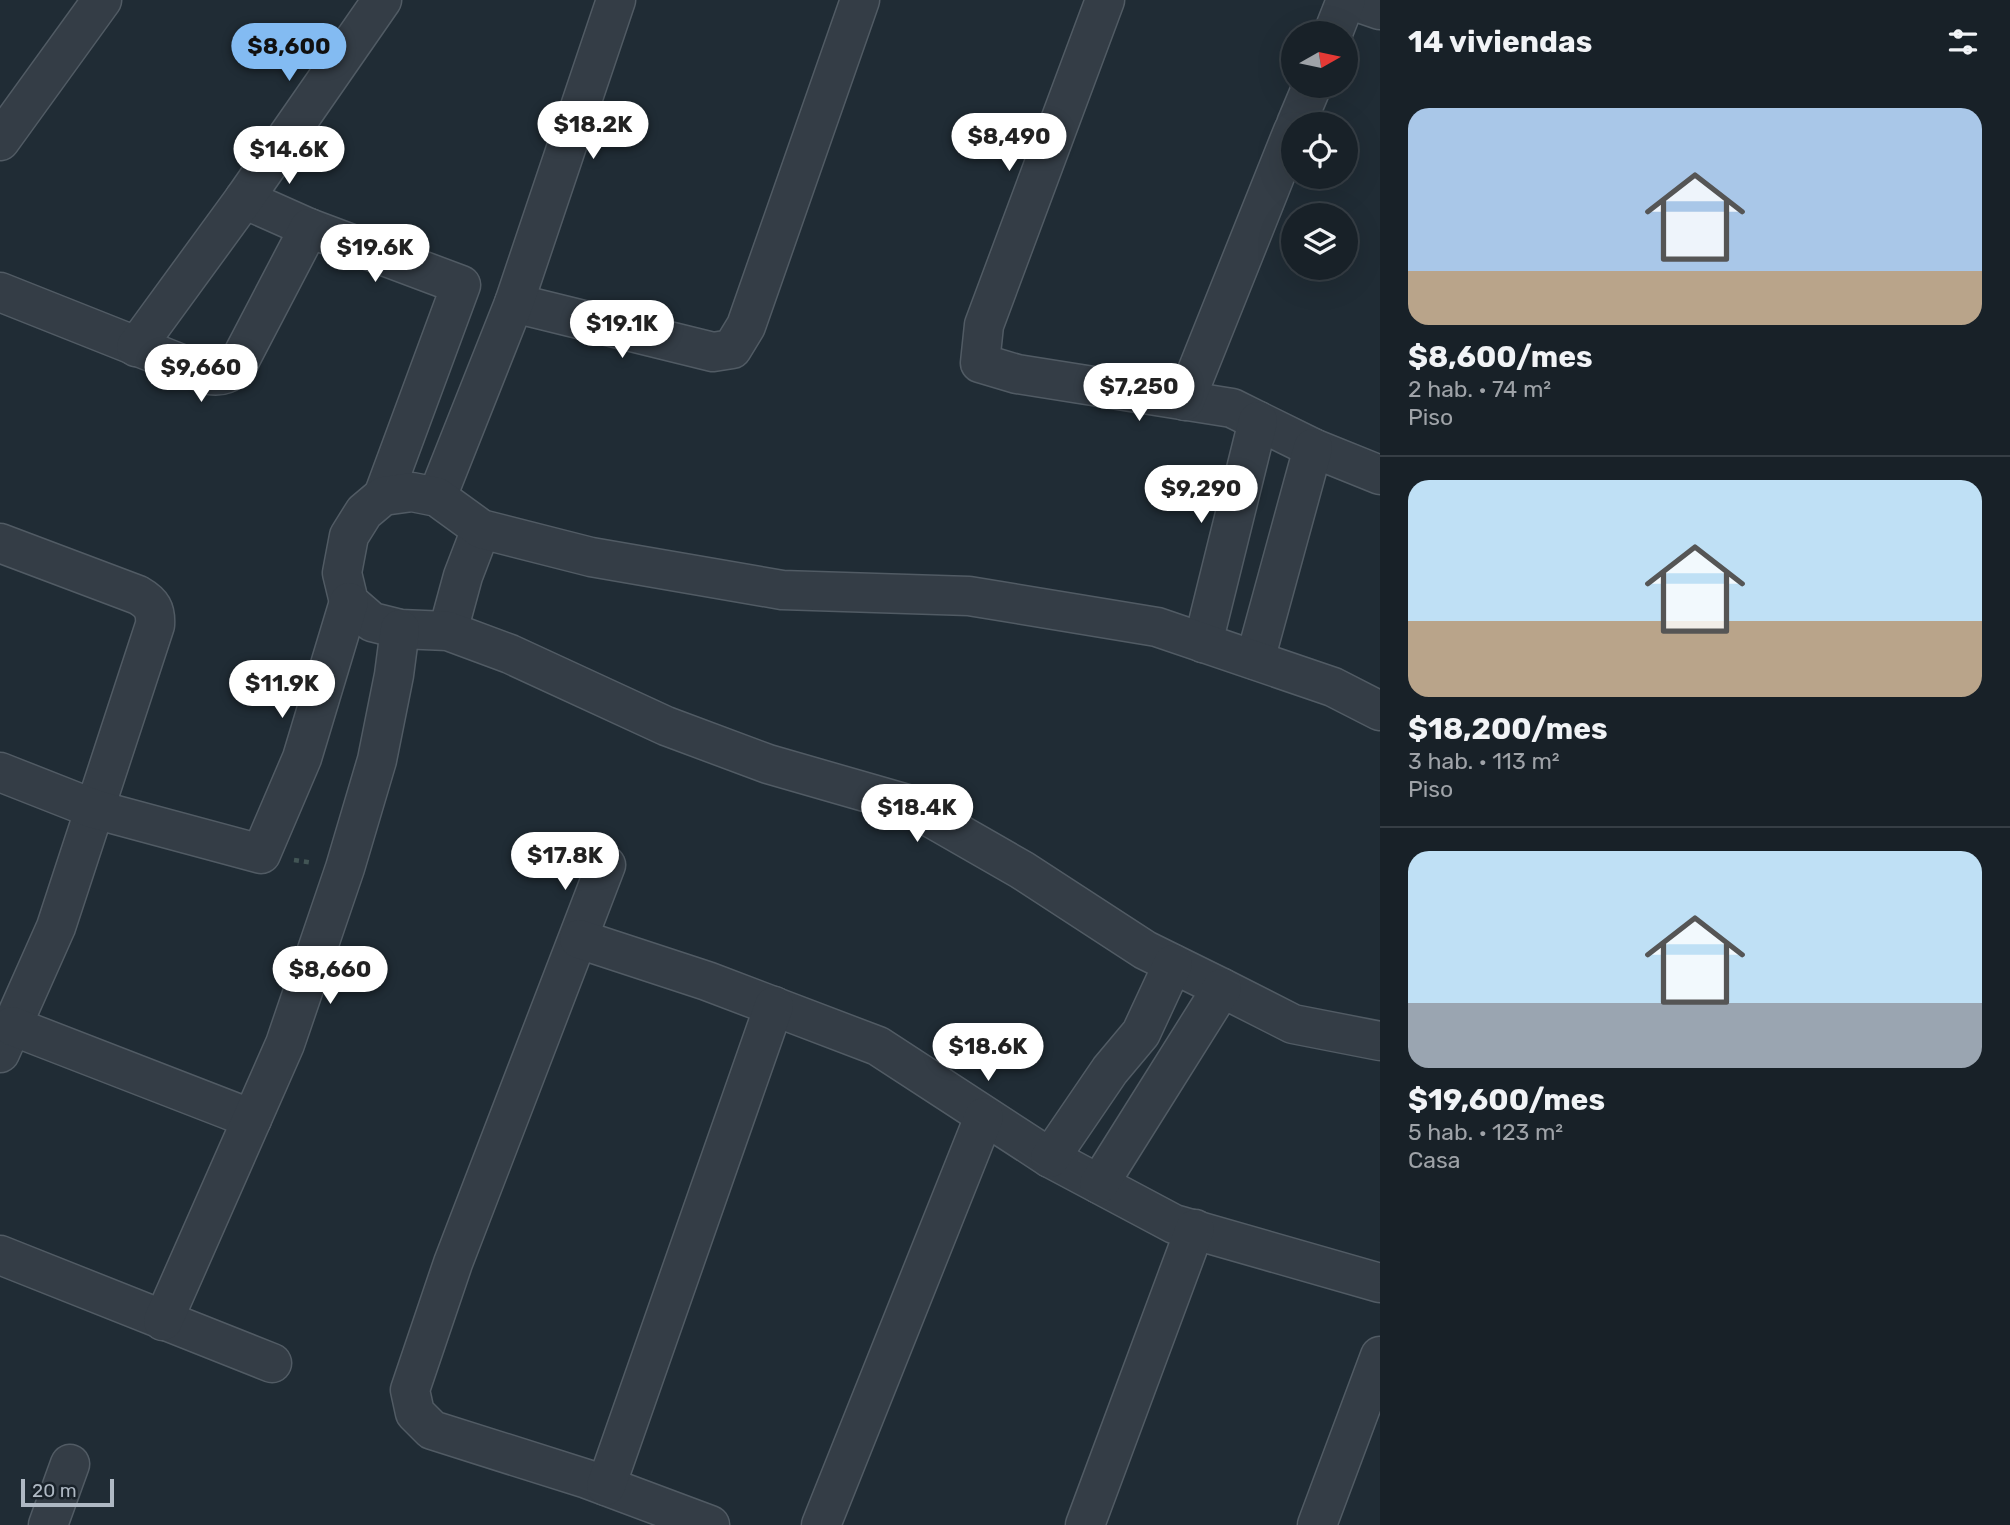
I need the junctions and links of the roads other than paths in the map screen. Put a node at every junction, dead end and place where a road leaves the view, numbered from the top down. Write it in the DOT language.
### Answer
graph roads {
  1 [pos="102,0"];
  2 [pos="382,0"];
  3 [pos="616,0"];
  4 [pos="860,0"];
  5 [pos="1105,0"];
  6 [pos="1349,0"];
  7 [pos="1380,10"];
  8 [pos="1339,21"];
  9 [pos="0,141"];
  10 [pos="1281,161"];
  11 [pos="244,199"];
  12 [pos="309,228"];
  13 [pos="0,292"];
  14 [pos="514,303"];
  15 [pos="136,347"];
  16 [pos="1185,401"];
  17 [pos="1258,421"];
  18 [pos="1313,448"];
  19 [pos="1380,475"];
  20 [pos="383,496"];
  21 [pos="438,497"];
  22 [pos="481,529"];
  23 [pos="0,543"];
  24 [pos="349,602"];
  25 [pos="400,629"];
  26 [pos="448,631"];
  27 [pos="1203,643"];
  28 [pos="1255,660"];
  29 [pos="1380,711"];
  30 [pos="0,772"];
  31 [pos="94,809"];
  32 [pos="606,865"];
  33 [pos="579,939"];
  34 [pos="1174,964"];
  35 [pos="1222,988"];
  36 [pos="774,1006"];
  37 [pos="6,1040"];
  38 [pos="1380,1041"];
  39 [pos="984,1116"];
  40 [pos="252,1119"];
  41 [pos="1050,1158"];
  42 [pos="1099,1184"];
  43 [pos="1195,1229"];
  44 [pos="0,1255"];
  45 [pos="1380,1283"];
  46 [pos="163,1321"];
  47 [pos="1380,1356"];
  48 [pos="272,1363"];
  49 [pos="71,1464"];
  50 [pos="606,1486"];
  51 [pos="48,1525"];
  52 [pos="710,1525"];
  53 [pos="821,1525"];
  54 [pos="1085,1525"];
  55 [pos="1317,1525"];
  1 -- 9 [label="street"];
  2 -- 11 [label="street"];
  3 -- 14 [label="street"];
  4 -- 14 [label="street"];
  5 -- 16 [label="street"];
  6 -- 7 [label="street"];
  6 -- 8 [label="street"];
  10 -- 16 [label="street"];
  11 -- 12 [label="street"];
  11 -- 15 [label="street"];
  12 -- 15 [label="street"];
  12 -- 20 [label="street"];
  13 -- 15 [label="street"];
  14 -- 21 [label="street"];
  16 -- 17 [label="street"];
  17 -- 18 [label="street"];
  17 -- 27 [label="street"];
  18 -- 19 [label="street"];
  18 -- 28 [label="street"];
  20 -- 21 [label="street"];
  20 -- 24 [label="street"];
  21 -- 22 [label="street"];
  22 -- 26 [label="street"];
  22 -- 27 [label="street"];
  23 -- 31 [label="street"];
  24 -- 25 [label="street"];
  24 -- 31 [label="street"];
  25 -- 26 [label="street"];
  25 -- 40 [label="street"];
  26 -- 34 [label="street"];
  27 -- 28 [label="street"];
  28 -- 29 [label="street"];
  30 -- 31 [label="street"];
  31 -- 37 [label="street"];
  32 -- 33 [label="street"];
  33 -- 36 [label="street"];
  33 -- 50 [label="street"];
  34 -- 35 [label="street"];
  34 -- 41 [label="street"];
  35 -- 38 [label="street"];
  35 -- 42 [label="street"];
  36 -- 39 [label="street"];
  36 -- 50 [label="street"];
  37 -- 40 [label="street"];
  39 -- 41 [label="street"];
  39 -- 53 [label="street"];
  40 -- 46 [label="street"];
  41 -- 42 [label="street"];
  42 -- 43 [label="street"];
  43 -- 45 [label="street"];
  43 -- 54 [label="street"];
  44 -- 46 [label="street"];
  46 -- 48 [label="street"];
  47 -- 55 [label="street"];
  49 -- 51 [label="street"];
  50 -- 52 [label="street"];
}
